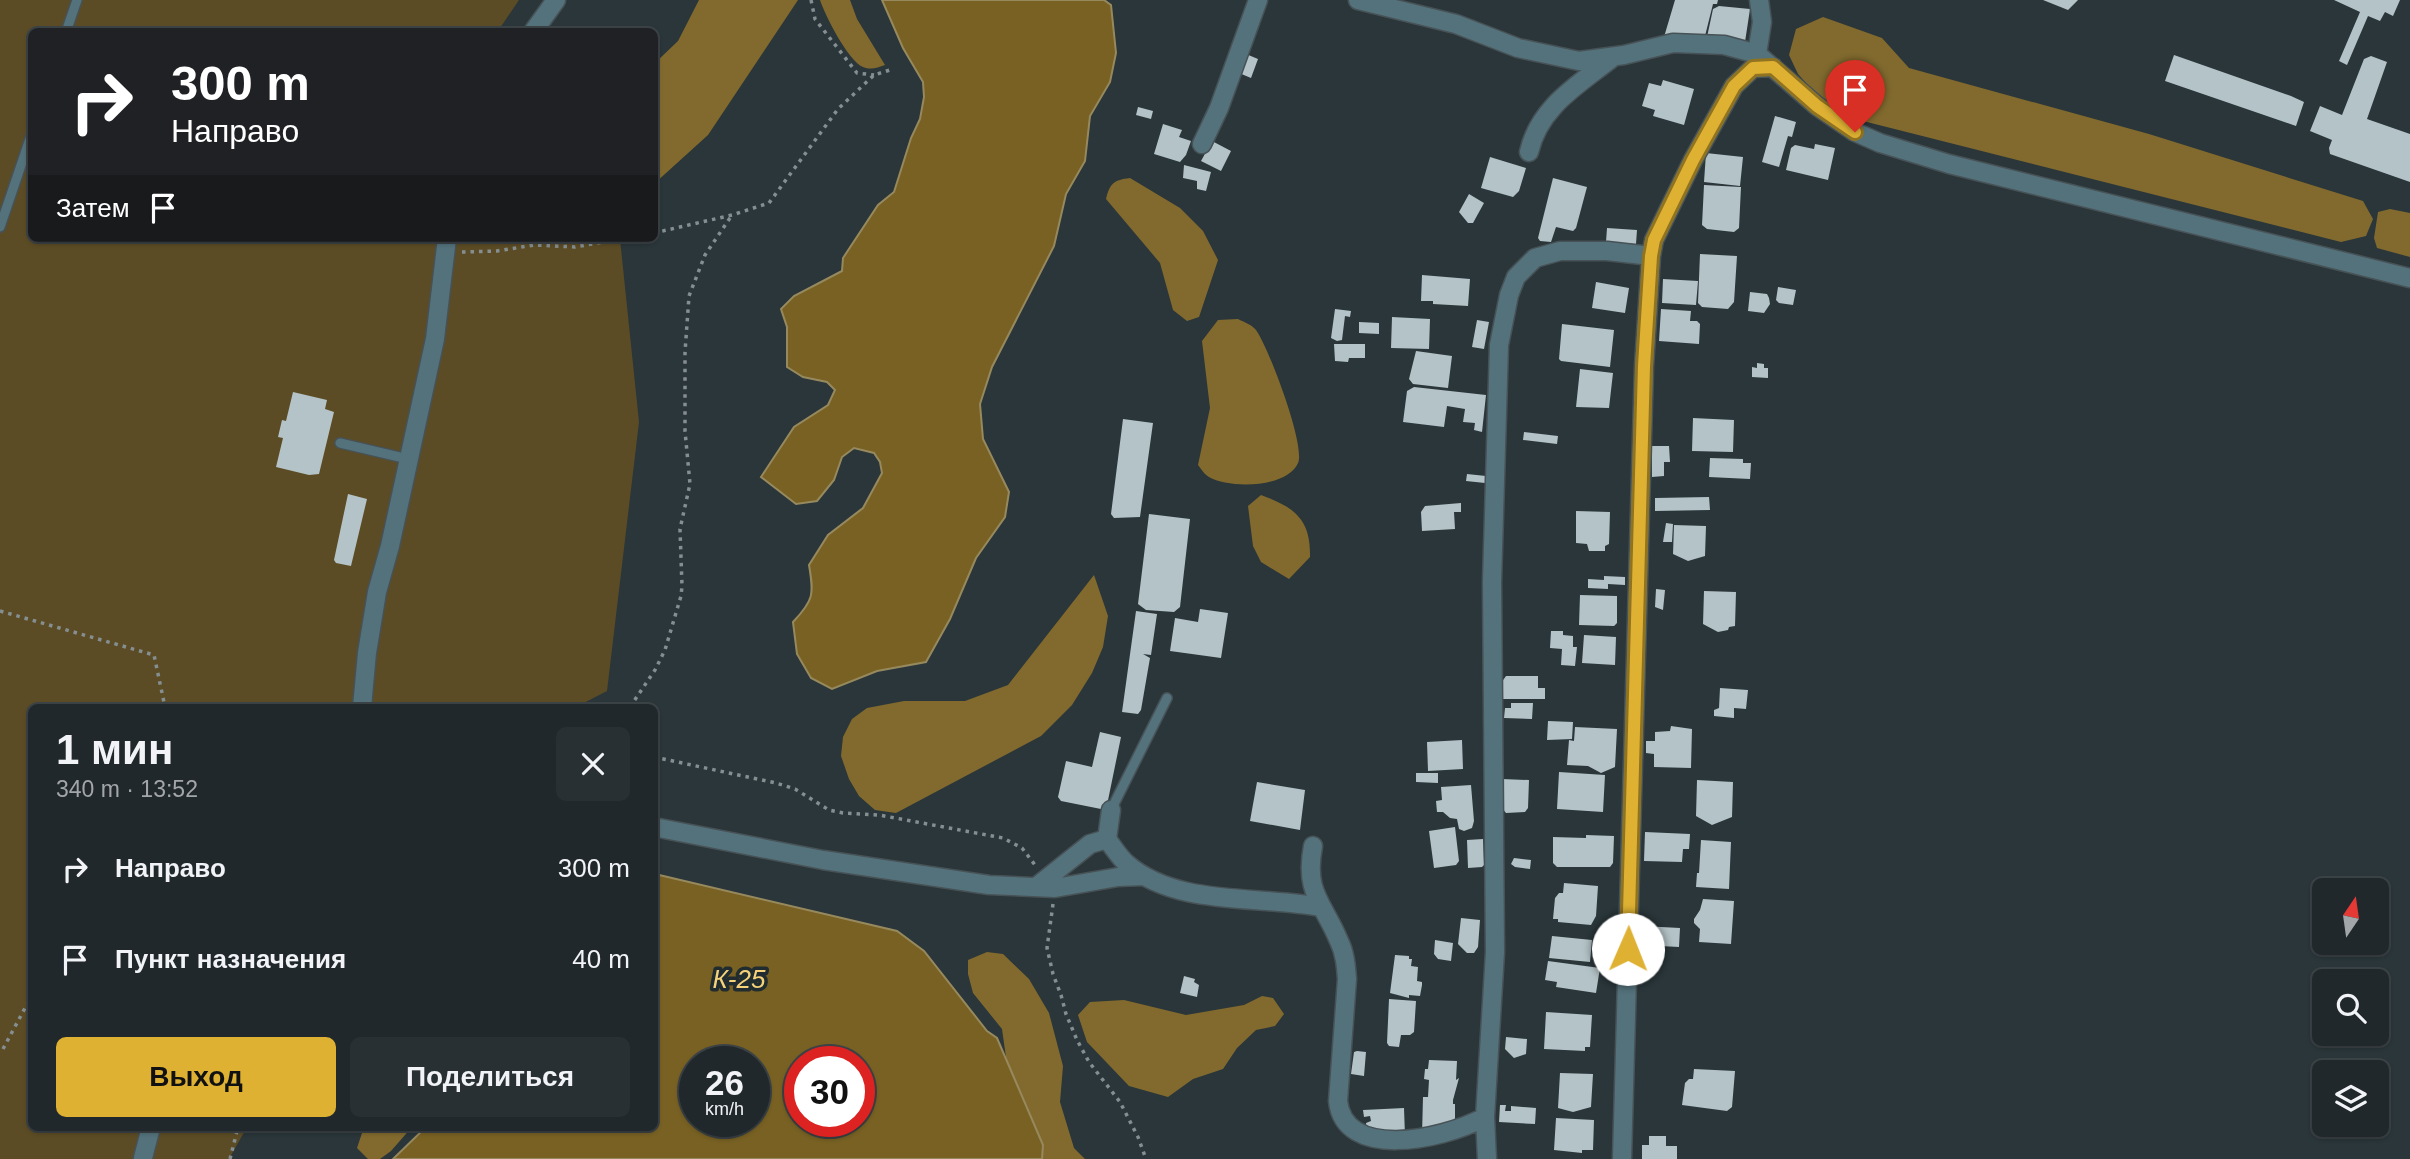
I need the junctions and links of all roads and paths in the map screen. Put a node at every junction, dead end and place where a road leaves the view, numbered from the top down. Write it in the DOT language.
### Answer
graph roads {
  1 [pos="77,0"];
  2 [pos="556,0"];
  3 [pos="811,0"];
  4 [pos="1258,0"];
  5 [pos="1358,0"];
  6 [pos="1759,0"];
  7 [pos="67,28"];
  8 [pos="536,28"];
  9 [pos="1757,54"];
  10 [pos="1614,57"];
  11 [pos="1773,67"];
  12 [pos="890,70"];
  13 [pos="874,75"];
  14 [pos="1202,144"];
  15 [pos="28,145"];
  16 [pos="1529,152"];
  17 [pos="732,215"];
  18 [pos="0,227"];
  19 [pos="658,232"];
  20 [pos="603,242"];
  21 [pos="446,245"];
  22 [pos="1651,256"];
  23 [pos="2410,278"];
  24 [pos="340,443"];
  25 [pos="408,459"];
  26 [pos="0,611"];
  27 [pos="1167,698"];
  28 [pos="164,704"];
  29 [pos="362,704"];
  30 [pos="632,704"];
  31 [pos="658,758"];
  32 [pos="1111,810"];
  33 [pos="658,828"];
  34 [pos="1107,839"];
  35 [pos="1313,846"];
  36 [pos="1144,876"];
  37 [pos="1046,885"];
  38 [pos="1320,907"];
  39 [pos="28,1003"];
  40 [pos="4,1049"];
  41 [pos="1485,1117"];
  42 [pos="150,1131"];
  43 [pos="237,1131"];
  44 [pos="143,1158"];
  45 [pos="230,1159"];
  46 [pos="1146,1159"];
  47 [pos="1486,1159"];
  48 [pos="1622,1159"];
  1 -- 7 [label="lane"];
  2 -- 8 [label="street"];
  3 -- 13 [label="path"];
  4 -- 14 [label="street"];
  5 -- 10 [label="street"];
  6 -- 9 [label="street"];
  9 -- 10 [label="street"];
  9 -- 11 [label="street"];
  10 -- 16 [label="street"];
  11 -- 22 [label="street"];
  11 -- 23 [label="street"];
  12 -- 13 [label="path"];
  13 -- 17 [label="path"];
  15 -- 18 [label="lane"];
  17 -- 19 [label="path"];
  17 -- 30 [label="path"];
  20 -- 21 [label="path"];
  21 -- 25 [label="street"];
  22 -- 41 [label="street"];
  22 -- 48 [label="street"];
  24 -- 25 [label="lane"];
  25 -- 29 [label="street"];
  26 -- 28 [label="path"];
  27 -- 32 [label="lane"];
  31 -- 37 [label="path"];
  32 -- 34 [label="street"];
  33 -- 37 [label="street"];
  34 -- 36 [label="street"];
  34 -- 37 [label="street"];
  35 -- 38 [label="street"];
  36 -- 37 [label="street"];
  36 -- 38 [label="street"];
  37 -- 46 [label="path"];
  38 -- 41 [label="street"];
  39 -- 40 [label="path"];
  41 -- 47 [label="street"];
  42 -- 44 [label="street"];
  43 -- 45 [label="path"];
}
